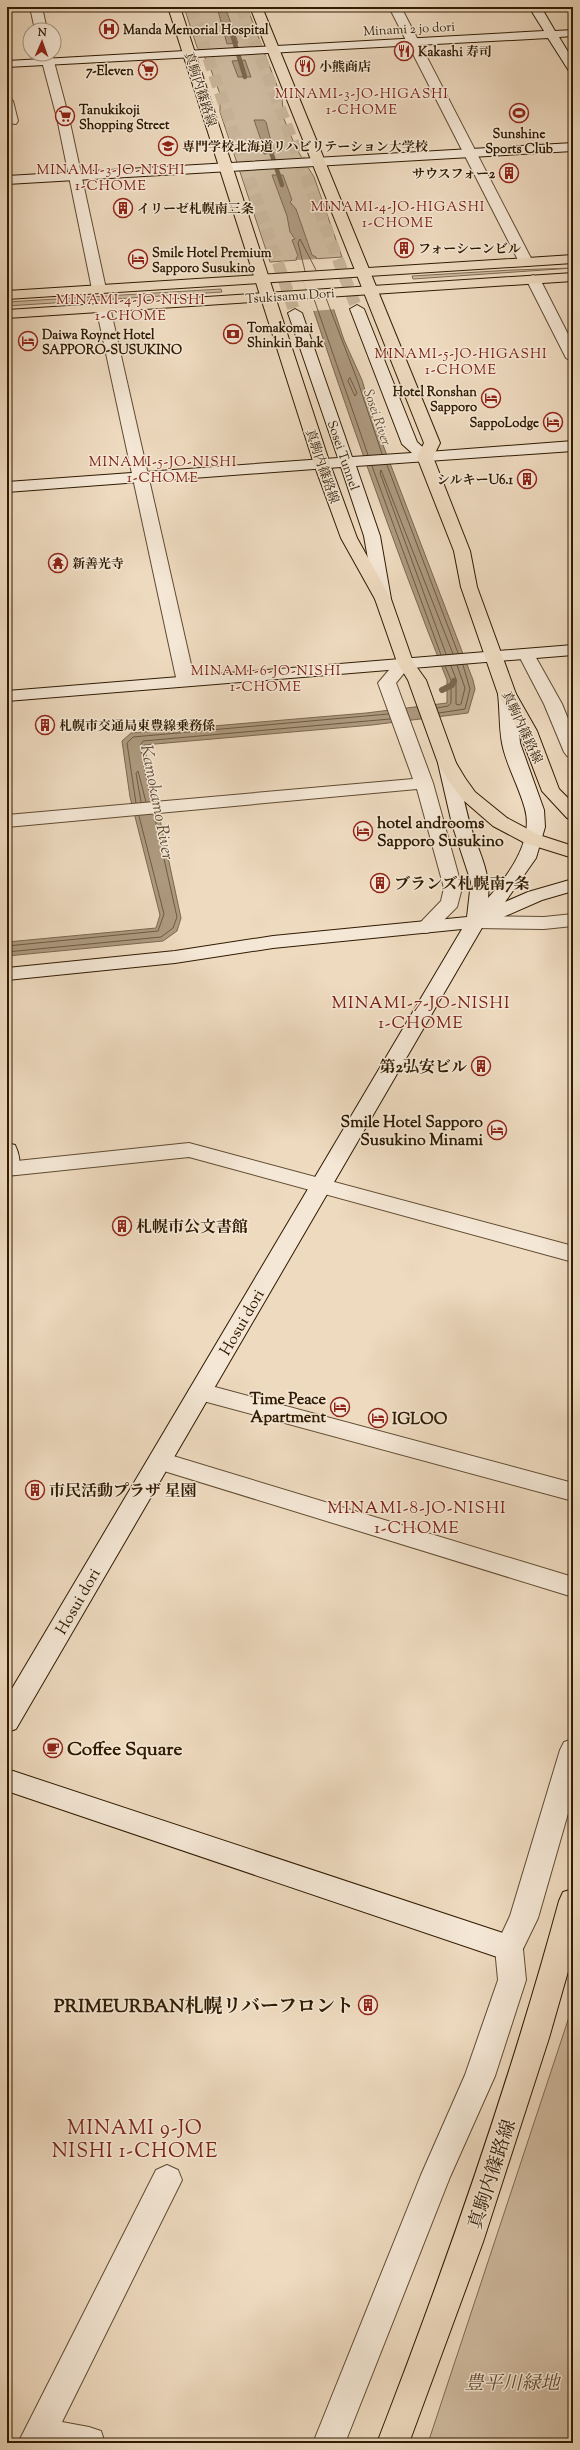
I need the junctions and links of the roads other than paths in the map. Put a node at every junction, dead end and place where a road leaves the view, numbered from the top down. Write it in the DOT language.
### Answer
graph roads {
  1 [pos="36,7"];
  2 [pos="174,7"];
  3 [pos="256,7"];
  4 [pos="395,7"];
  5 [pos="535,7"];
  6 [pos="39,22"];
  7 [pos="573,33"];
  8 [pos="552,35"];
  9 [pos="413,42"];
  10 [pos="274,50"];
  11 [pos="190,54"];
  12 [pos="62,58"];
  13 [pos="22,62"];
  14 [pos="48,62"];
  15 [pos="7,64"];
  16 [pos="573,69"];
  17 [pos="7,101"];
  18 [pos="12,121"];
  19 [pos="573,146"];
  20 [pos="469,153"];
  21 [pos="318,162"];
  22 [pos="225,167"];
  23 [pos="74,176"];
  24 [pos="7,180"];
  25 [pos="573,259"];
  26 [pos="526,262"];
  27 [pos="363,272"];
  28 [pos="573,277"];
  29 [pos="261,279"];
  30 [pos="533,279"];
  31 [pos="99,289"];
  32 [pos="370,290"];
  33 [pos="7,295"];
  34 [pos="267,297"];
  35 [pos="103,307"];
  36 [pos="357,309"];
  37 [pos="295,313"];
  38 [pos="7,314"];
  39 [pos="573,358"];
  40 [pos="573,446"];
  41 [pos="425,457"];
  42 [pos="347,462"];
  43 [pos="322,464"];
  44 [pos="139,478"];
  45 [pos="7,487"];
  46 [pos="383,599"];
  47 [pos="573,650"];
  48 [pos="526,654"];
  49 [pos="494,656"];
  50 [pos="405,662"];
  51 [pos="186,682"];
  52 [pos="507,694"];
  53 [pos="7,696"];
  54 [pos="573,752"];
  55 [pos="447,763"];
  56 [pos="424,783"];
  57 [pos="573,814"];
  58 [pos="7,821"];
  59 [pos="532,839"];
  60 [pos="573,852"];
  61 [pos="573,885"];
  62 [pos="573,920"];
  63 [pos="476,922"];
  64 [pos="426,927"];
  65 [pos="7,974"];
  66 [pos="8,1163"];
  67 [pos="321,1185"];
  68 [pos="573,1254"];
  69 [pos="200,1392"];
  70 [pos="160,1461"];
  71 [pos="573,1492"];
  72 [pos="573,1587"];
  73 [pos="7,1722"];
  74 [pos="573,1750"];
  75 [pos="7,1780"];
  76 [pos="573,1901"];
  77 [pos="509,1948"];
  78 [pos="167,2180"];
  79 [pos="36,2438"];
  80 [pos="88,2443"];
  81 [pos="329,2443"];
  82 [pos="393,2443"];
  1 -- 6 [label="street"];
  2 -- 11 [label="main road, 真駒内篠路線"];
  3 -- 10 [label="main road"];
  4 -- 9 [label="street"];
  5 -- 8 [label="street"];
  7 -- 8 [label="street, Minami 2 jo dori"];
  8 -- 9 [label="street, Minami 2 jo dori"];
  8 -- 16 [label="street"];
  9 -- 10 [label="street, Minami 2 jo dori"];
  9 -- 20 [label="street"];
  10 -- 11 [label="street, Minami 2 jo dori"];
  10 -- 21 [label="main road"];
  11 -- 12 [label="street"];
  11 -- 22 [label="main road, 真駒内篠路線"];
  13 -- 15 [label="street"];
  14 -- 23 [label="street"];
  17 -- 18 [label="street"];
  19 -- 20 [label="street"];
  20 -- 21 [label="street"];
  20 -- 26 [label="street"];
  21 -- 22 [label="street"];
  21 -- 27 [label="main road"];
  22 -- 23 [label="street"];
  22 -- 29 [label="main road, 真駒内篠路線"];
  23 -- 24 [label="street"];
  23 -- 31 [label="street"];
  25 -- 26 [label="main road, Tsukisamu Dori"];
  26 -- 27 [label="main road, Tsukisamu Dori"];
  27 -- 29 [label="main road, Tsukisamu Dori"];
  27 -- 32 [label="main road"];
  28 -- 30 [label="main road, Tsukisamu Dori"];
  29 -- 31 [label="main road, Tsukisamu Dori"];
  29 -- 34 [label="main road, 真駒内篠路線"];
  30 -- 32 [label="main road, Tsukisamu Dori"];
  30 -- 39 [label="street"];
  31 -- 33 [label="main road, Tsukisamu Dori"];
  32 -- 34 [label="main road, Tsukisamu Dori"];
  32 -- 41 [label="main road"];
  34 -- 35 [label="main road, Tsukisamu Dori"];
  34 -- 43 [label="main road, 真駒内篠路線"];
  35 -- 38 [label="main road, Tsukisamu Dori"];
  35 -- 44 [label="street"];
  36 -- 41 [label="street"];
  37 -- 42 [label="street, Sosei Tunnel"];
  40 -- 41 [label="street"];
  41 -- 42 [label="street"];
  41 -- 49 [label="main road, 真駒内篠路線"];
  42 -- 43 [label="street"];
  42 -- 46 [label="street, Sosei Tunnel"];
  43 -- 44 [label="street"];
  43 -- 46 [label="main road, 真駒内篠路線"];
  44 -- 45 [label="street"];
  44 -- 51 [label="street"];
  46 -- 50 [label="main road, 真駒内篠路線"];
  47 -- 48 [label="street"];
  48 -- 49 [label="street"];
  48 -- 54 [label="street"];
  49 -- 50 [label="street"];
  49 -- 52 [label="main road, 真駒内篠路線"];
  50 -- 51 [label="street"];
  50 -- 55 [label="main road, 真駒内篠路線"];
  50 -- 56 [label="street"];
  51 -- 53 [label="street"];
  52 -- 57 [label="main road, 真駒内篠路線"];
  52 -- 59 [label="street"];
  55 -- 59 [label="main road, 真駒内篠路線"];
  55 -- 63 [label="street"];
  56 -- 58 [label="street"];
  56 -- 64 [label="street"];
  59 -- 60 [label="main road, 真駒内篠路線"];
  59 -- 63 [label="street"];
  61 -- 63 [label="street"];
  62 -- 63 [label="street"];
  63 -- 64 [label="street"];
  63 -- 67 [label="street, Hosui dori"];
  64 -- 65 [label="street"];
  66 -- 67 [label="street"];
  67 -- 68 [label="street"];
  67 -- 69 [label="street, Hosui dori"];
  69 -- 70 [label="street, Hosui dori"];
  69 -- 71 [label="street"];
  70 -- 72 [label="street"];
  70 -- 73 [label="street, Hosui dori"];
  74 -- 77 [label="street"];
  75 -- 77 [label="street"];
  76 -- 82 [label="main road, 真駒内篠路線"];
  77 -- 81 [label="street"];
  78 -- 79 [label="street"];
  79 -- 80 [label="street"];
}
